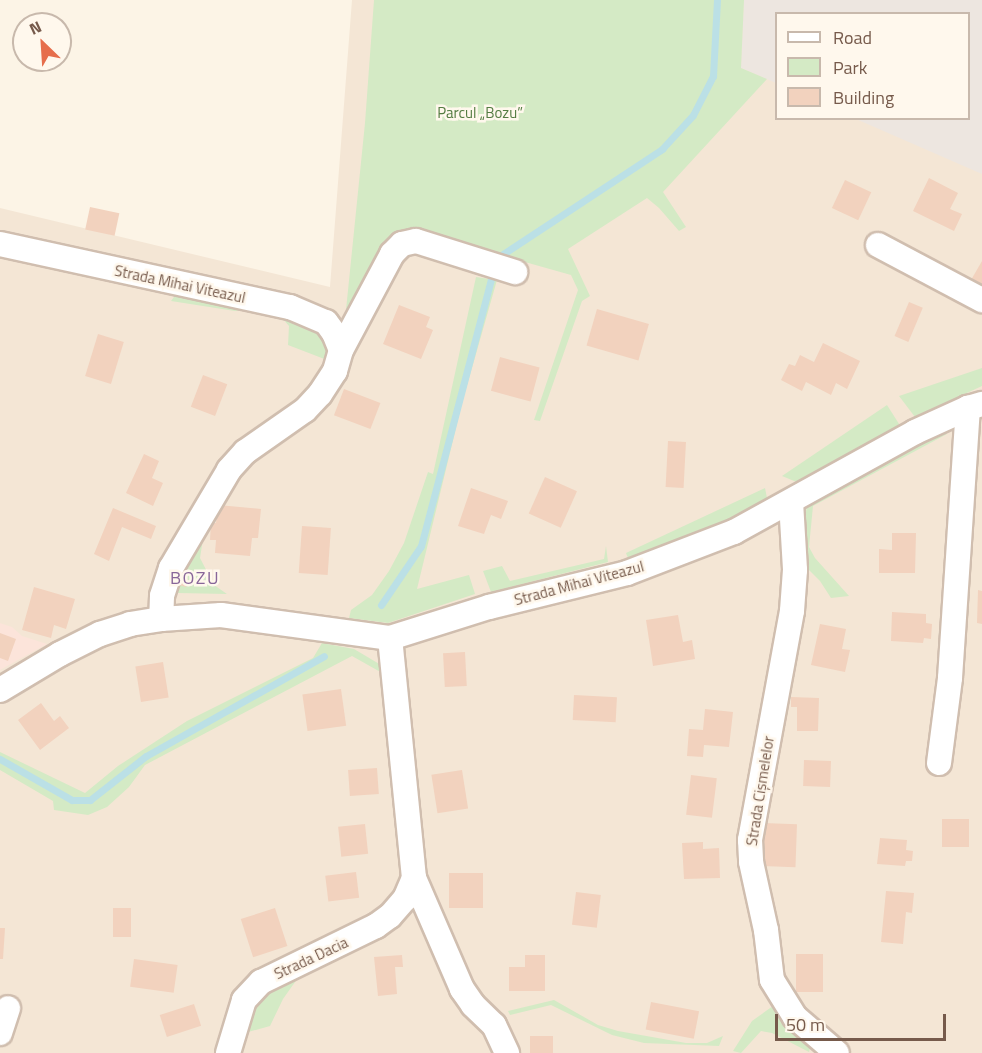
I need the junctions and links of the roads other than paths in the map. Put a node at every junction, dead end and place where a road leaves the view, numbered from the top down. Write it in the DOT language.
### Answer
graph roads {
  1 [pos="0,244"];
  2 [pos="878,245"];
  3 [pos="515,272"];
  4 [pos="982,300"];
  5 [pos="341,350"];
  6 [pos="975,406"];
  7 [pos="791,502"];
  8 [pos="161,619"];
  9 [pos="390,638"];
  10 [pos="0,690"];
  11 [pos="939,763"];
  12 [pos="414,878"];
  13 [pos="8,1008"];
  14 [pos="0,1033"];
  15 [pos="228,1053"];
  16 [pos="507,1053"];
  17 [pos="837,1053"];
  1 -- 5 [label="street, Strada Mihai Viteazul"];
  2 -- 4 [label="street"];
  3 -- 5 [label="street"];
  5 -- 8 [label="street"];
  6 -- 7 [label="street, Strada Mihai Viteazul"];
  6 -- 11 [label="street, Strada Mihai Viteazul"];
  7 -- 9 [label="street, Strada Mihai Viteazul"];
  7 -- 17 [label="street, Strada Cișmelelor"];
  8 -- 9 [label="street, Strada Mihai Viteazul"];
  8 -- 10 [label="street, Strada Mihai Viteazul"];
  9 -- 12 [label="street"];
  12 -- 15 [label="street, Strada Dacia"];
  12 -- 16 [label="street"];
  13 -- 14 [label="street"];
}
